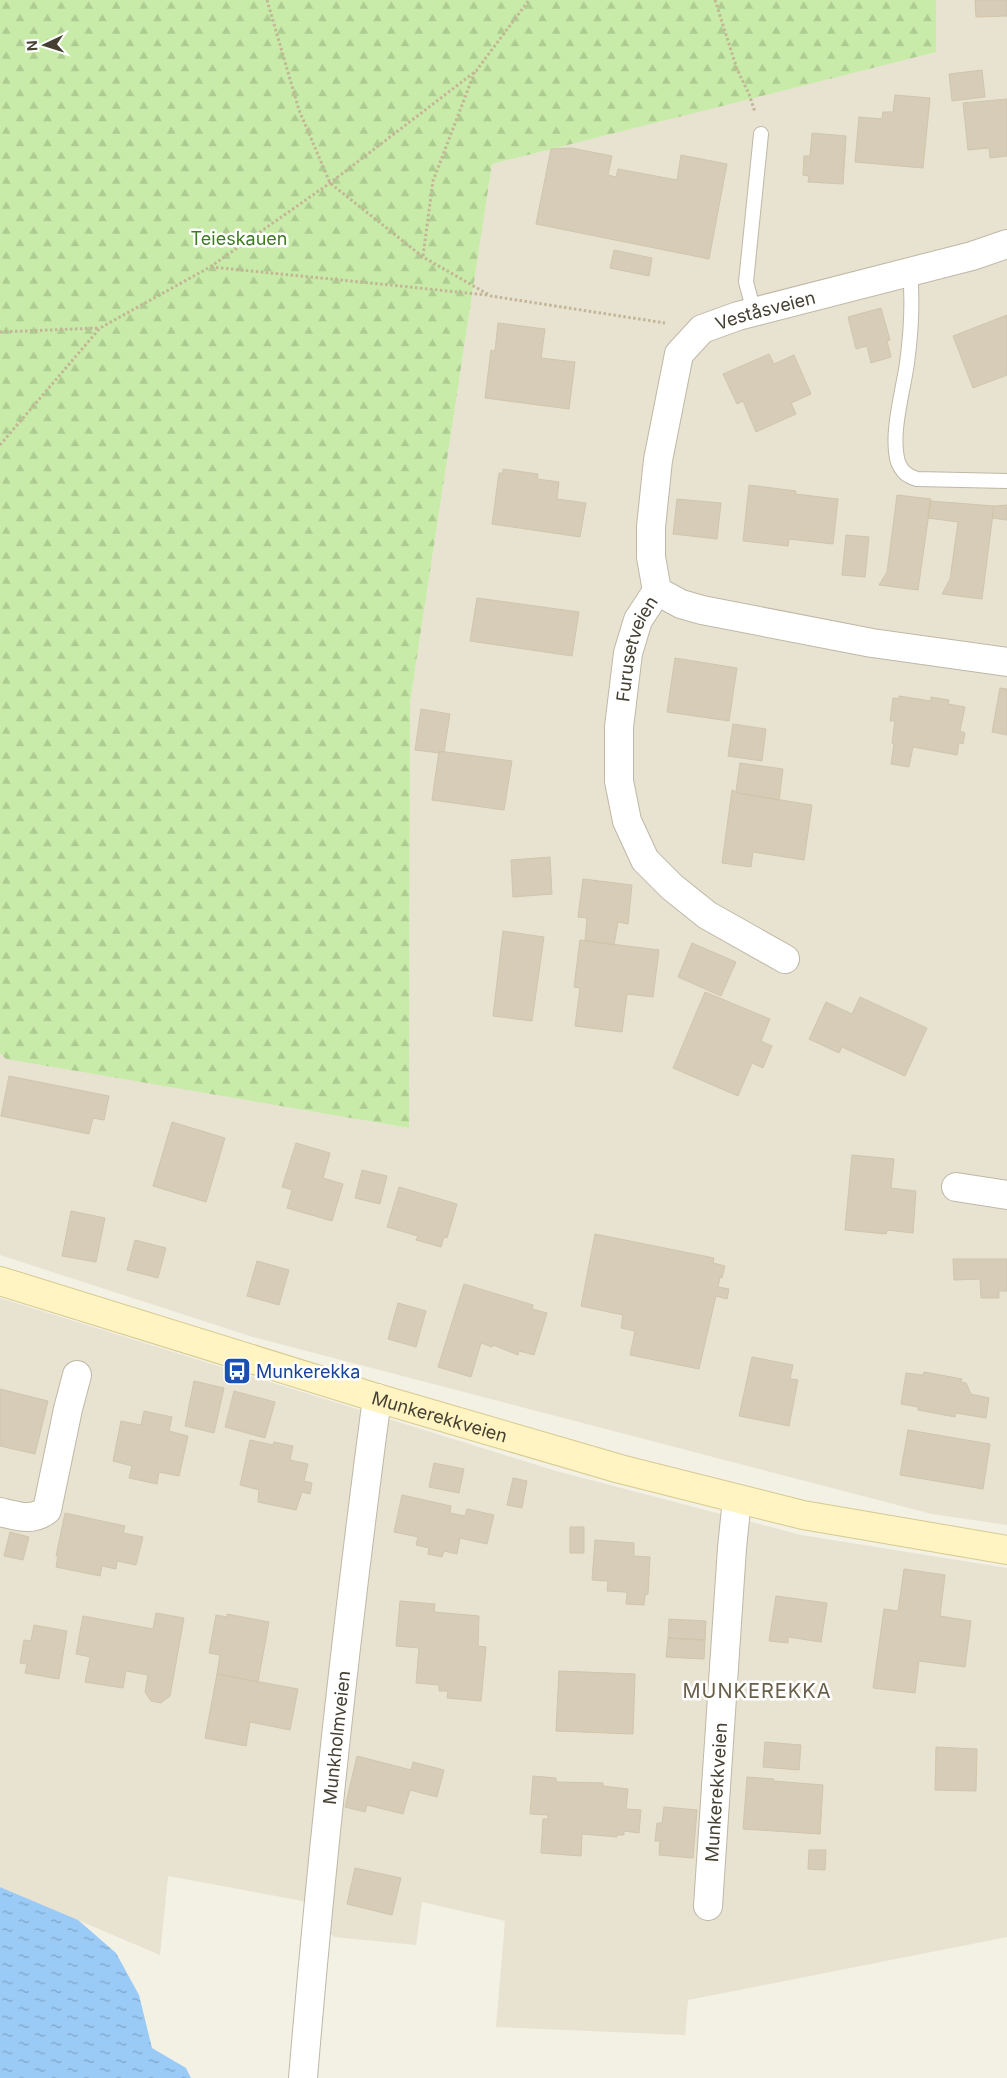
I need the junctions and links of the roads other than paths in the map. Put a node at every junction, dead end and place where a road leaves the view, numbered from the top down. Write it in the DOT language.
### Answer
graph roads {
  1 [pos="761,134"];
  2 [pos="1007,244"];
  3 [pos="910,272"];
  4 [pos="754,312"];
  5 [pos="1007,481"];
  6 [pos="657,591"];
  7 [pos="1007,662"];
  8 [pos="785,960"];
  9 [pos="956,1187"];
  10 [pos="1007,1195"];
  11 [pos="0,1282"];
  12 [pos="77,1375"];
  13 [pos="377,1398"];
  14 [pos="737,1499"];
  15 [pos="0,1512"];
  16 [pos="1007,1550"];
  17 [pos="708,1906"];
  18 [pos="303,2078"];
  1 -- 4 [label="lane"];
  2 -- 3 [label="street, Veståsveien"];
  3 -- 4 [label="street, Veståsveien"];
  3 -- 5 [label="lane"];
  4 -- 6 [label="street, Veståsveien"];
  6 -- 7 [label="street, Furusetveien"];
  6 -- 8 [label="street, Furusetveien"];
  9 -- 10 [label="street"];
  11 -- 13 [label="main road, Munkerekkveien"];
  12 -- 15 [label="street"];
  13 -- 14 [label="main road, Munkerekkveien"];
  13 -- 18 [label="street, Munkholmveien"];
  14 -- 16 [label="main road, Munkerekkveien"];
  14 -- 17 [label="street, Munkerekkveien"];
}
